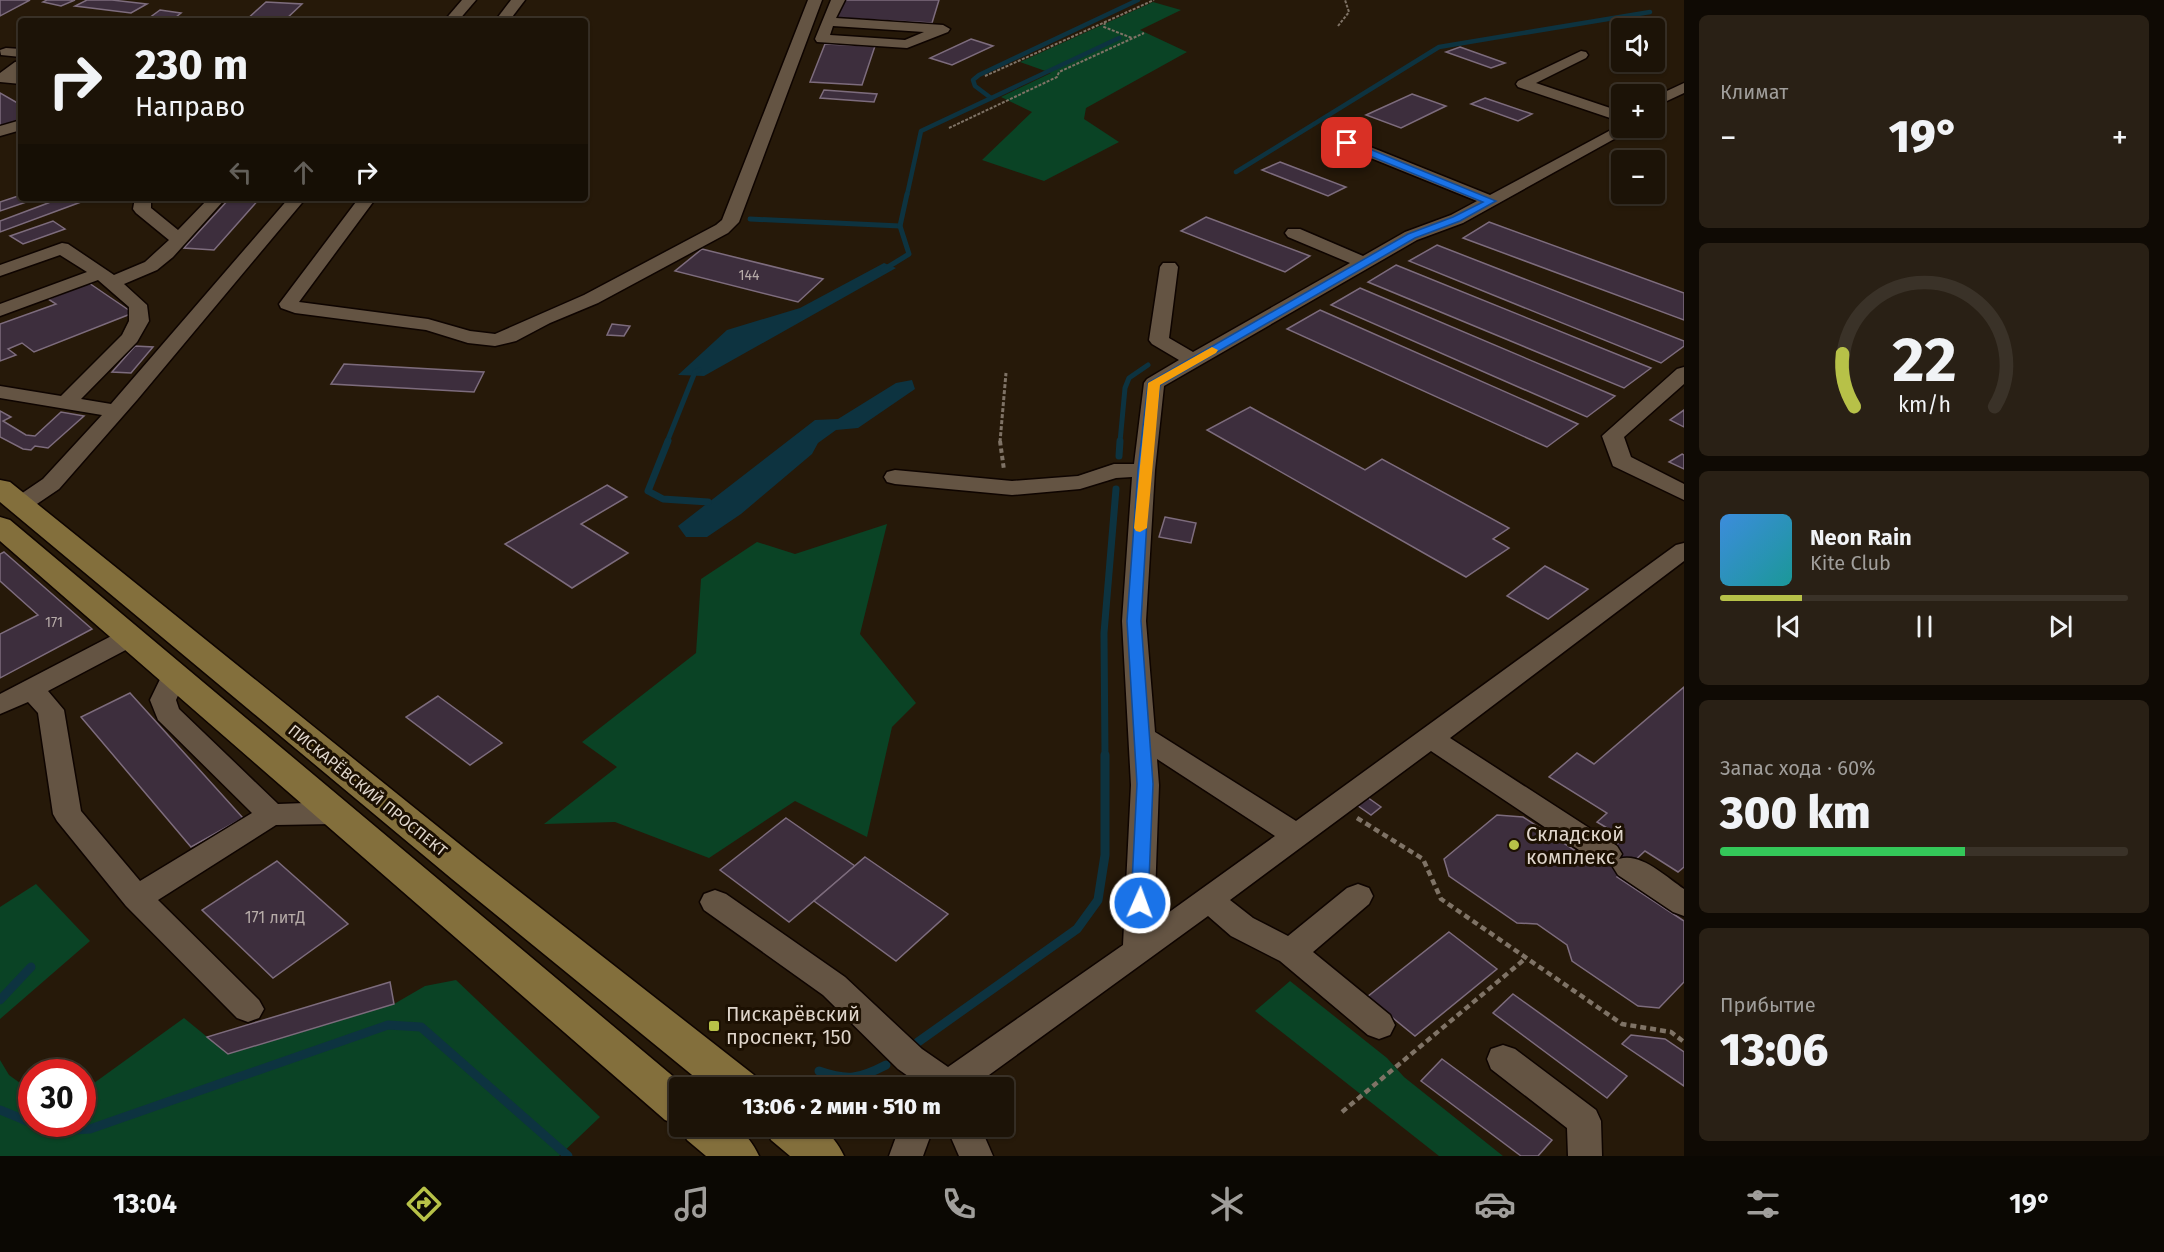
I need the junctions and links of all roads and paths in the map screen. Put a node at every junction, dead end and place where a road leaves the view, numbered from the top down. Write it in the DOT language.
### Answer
graph roads {
  1 [pos="469,0"];
  2 [pos="518,0"];
  3 [pos="814,0"];
  4 [pos="838,0"];
  5 [pos="1154,0"];
  6 [pos="1345,0"];
  7 [pos="454,18"];
  8 [pos="504,18"];
  9 [pos="828,22"];
  10 [pos="1105,22"];
  11 [pos="1338,26"];
  12 [pos="1144,33"];
  13 [pos="1133,39"];
  14 [pos="18,55"];
  15 [pos="1581,55"];
  16 [pos="18,65"];
  17 [pos="2,68"];
  18 [pos="985,76"];
  19 [pos="18,78"];
  20 [pos="1684,87"];
  21 [pos="1665,97"];
  22 [pos="1678,108"];
  23 [pos="1665,112"];
  24 [pos="1611,113"];
  25 [pos="18,125"];
  26 [pos="949,128"];
  27 [pos="0,131"];
  28 [pos="1611,136"];
  29 [pos="1347,143"];
  30 [pos="143,201"];
  31 [pos="215,201"];
  32 [pos="295,201"];
  33 [pos="366,201"];
  34 [pos="1491,201"];
  35 [pos="1294,233"];
  36 [pos="178,240"];
  37 [pos="1365,262"];
  38 [pos="1169,267"];
  39 [pos="0,271"];
  40 [pos="106,278"];
  41 [pos="0,310"];
  42 [pos="1194,361"];
  43 [pos="1006,373"];
  44 [pos="1684,373"];
  45 [pos="0,392"];
  46 [pos="64,404"];
  47 [pos="116,411"];
  48 [pos="1144,470"];
  49 [pos="895,477"];
  50 [pos="1012,488"];
  51 [pos="1684,493"];
  52 [pos="7,521"];
  53 [pos="1684,550"];
  54 [pos="130,637"];
  55 [pos="174,675"];
  56 [pos="31,689"];
  57 [pos="0,705"];
  58 [pos="1141,736"];
  59 [pos="1431,738"];
  60 [pos="333,813"];
  61 [pos="271,815"];
  62 [pos="1349,824"];
  63 [pos="1295,835"];
  64 [pos="1358,896"];
  65 [pos="137,898"];
  66 [pos="1209,899"];
  67 [pos="715,902"];
  68 [pos="1684,904"];
  69 [pos="1138,951"];
  70 [pos="1291,952"];
  71 [pos="1526,958"];
  72 [pos="248,1009"];
  73 [pos="1379,1025"];
  74 [pos="1684,1042"];
  75 [pos="1503,1059"];
  76 [pos="725,1077"];
  77 [pos="934,1077"];
  78 [pos="959,1077"];
  79 [pos="669,1098"];
  80 [pos="1342,1112"];
  81 [pos="715,1137"];
  82 [pos="799,1137"];
  83 [pos="913,1137"];
  84 [pos="968,1137"];
  85 [pos="737,1156"];
  86 [pos="822,1156"];
  87 [pos="906,1156"];
  88 [pos="976,1156"];
  89 [pos="1585,1156"];
  1 -- 7 [label="street"];
  2 -- 8 [label="street"];
  3 -- 33 [label="street"];
  4 -- 9 [label="street"];
  5 -- 10 [label="path"];
  6 -- 11 [label="path"];
  9 -- 9 [label="street"];
  10 -- 13 [label="path"];
  10 -- 18 [label="path"];
  12 -- 13 [label="path"];
  13 -- 26 [label="path"];
  14 -- 17 [label="street"];
  15 -- 24 [label="street"];
  16 -- 17 [label="street"];
  17 -- 19 [label="street"];
  20 -- 21 [label="street"];
  22 -- 23 [label="street"];
  25 -- 27 [label="street"];
  28 -- 34 [label="street"];
  29 -- 34 [label="street"];
  30 -- 36 [label="street"];
  31 -- 36 [label="street"];
  32 -- 47 [label="street"];
  34 -- 37 [label="street"];
  35 -- 37 [label="street"];
  36 -- 40 [label="street"];
  37 -- 42 [label="street"];
  38 -- 42 [label="street"];
  39 -- 40 [label="street"];
  40 -- 41 [label="street"];
  40 -- 46 [label="street"];
  42 -- 48 [label="street"];
  43 -- 50 [label="path"];
  44 -- 51 [label="street"];
  45 -- 46 [label="street"];
  46 -- 47 [label="street"];
  47 -- 52 [label="street"];
  48 -- 50 [label="street"];
  48 -- 58 [label="street"];
  49 -- 50 [label="street"];
  52 -- 54 [label="main road"];
  52 -- 76 [label="main road, ПИСКАРЁВСКИЙ ПРОСПЕКТ"];
  53 -- 59 [label="street"];
  54 -- 55 [label="main road"];
  54 -- 56 [label="street"];
  55 -- 60 [label="main road"];
  55 -- 61 [label="street"];
  56 -- 57 [label="street"];
  56 -- 65 [label="street"];
  58 -- 63 [label="street"];
  58 -- 69 [label="street"];
  59 -- 63 [label="street"];
  59 -- 68 [label="street"];
  60 -- 61 [label="street"];
  60 -- 79 [label="main road"];
  61 -- 65 [label="street"];
  62 -- 71 [label="path"];
  63 -- 66 [label="street"];
  64 -- 70 [label="street"];
  65 -- 72 [label="street"];
  66 -- 69 [label="street"];
  66 -- 70 [label="street"];
  67 -- 77 [label="street"];
  69 -- 78 [label="street"];
  70 -- 73 [label="street"];
  71 -- 74 [label="path"];
  71 -- 80 [label="path"];
  75 -- 89 [label="street"];
  81 -- 85 [label="main road"];
  82 -- 86 [label="main road"];
  83 -- 87 [label="street"];
  84 -- 88 [label="street"];
}
